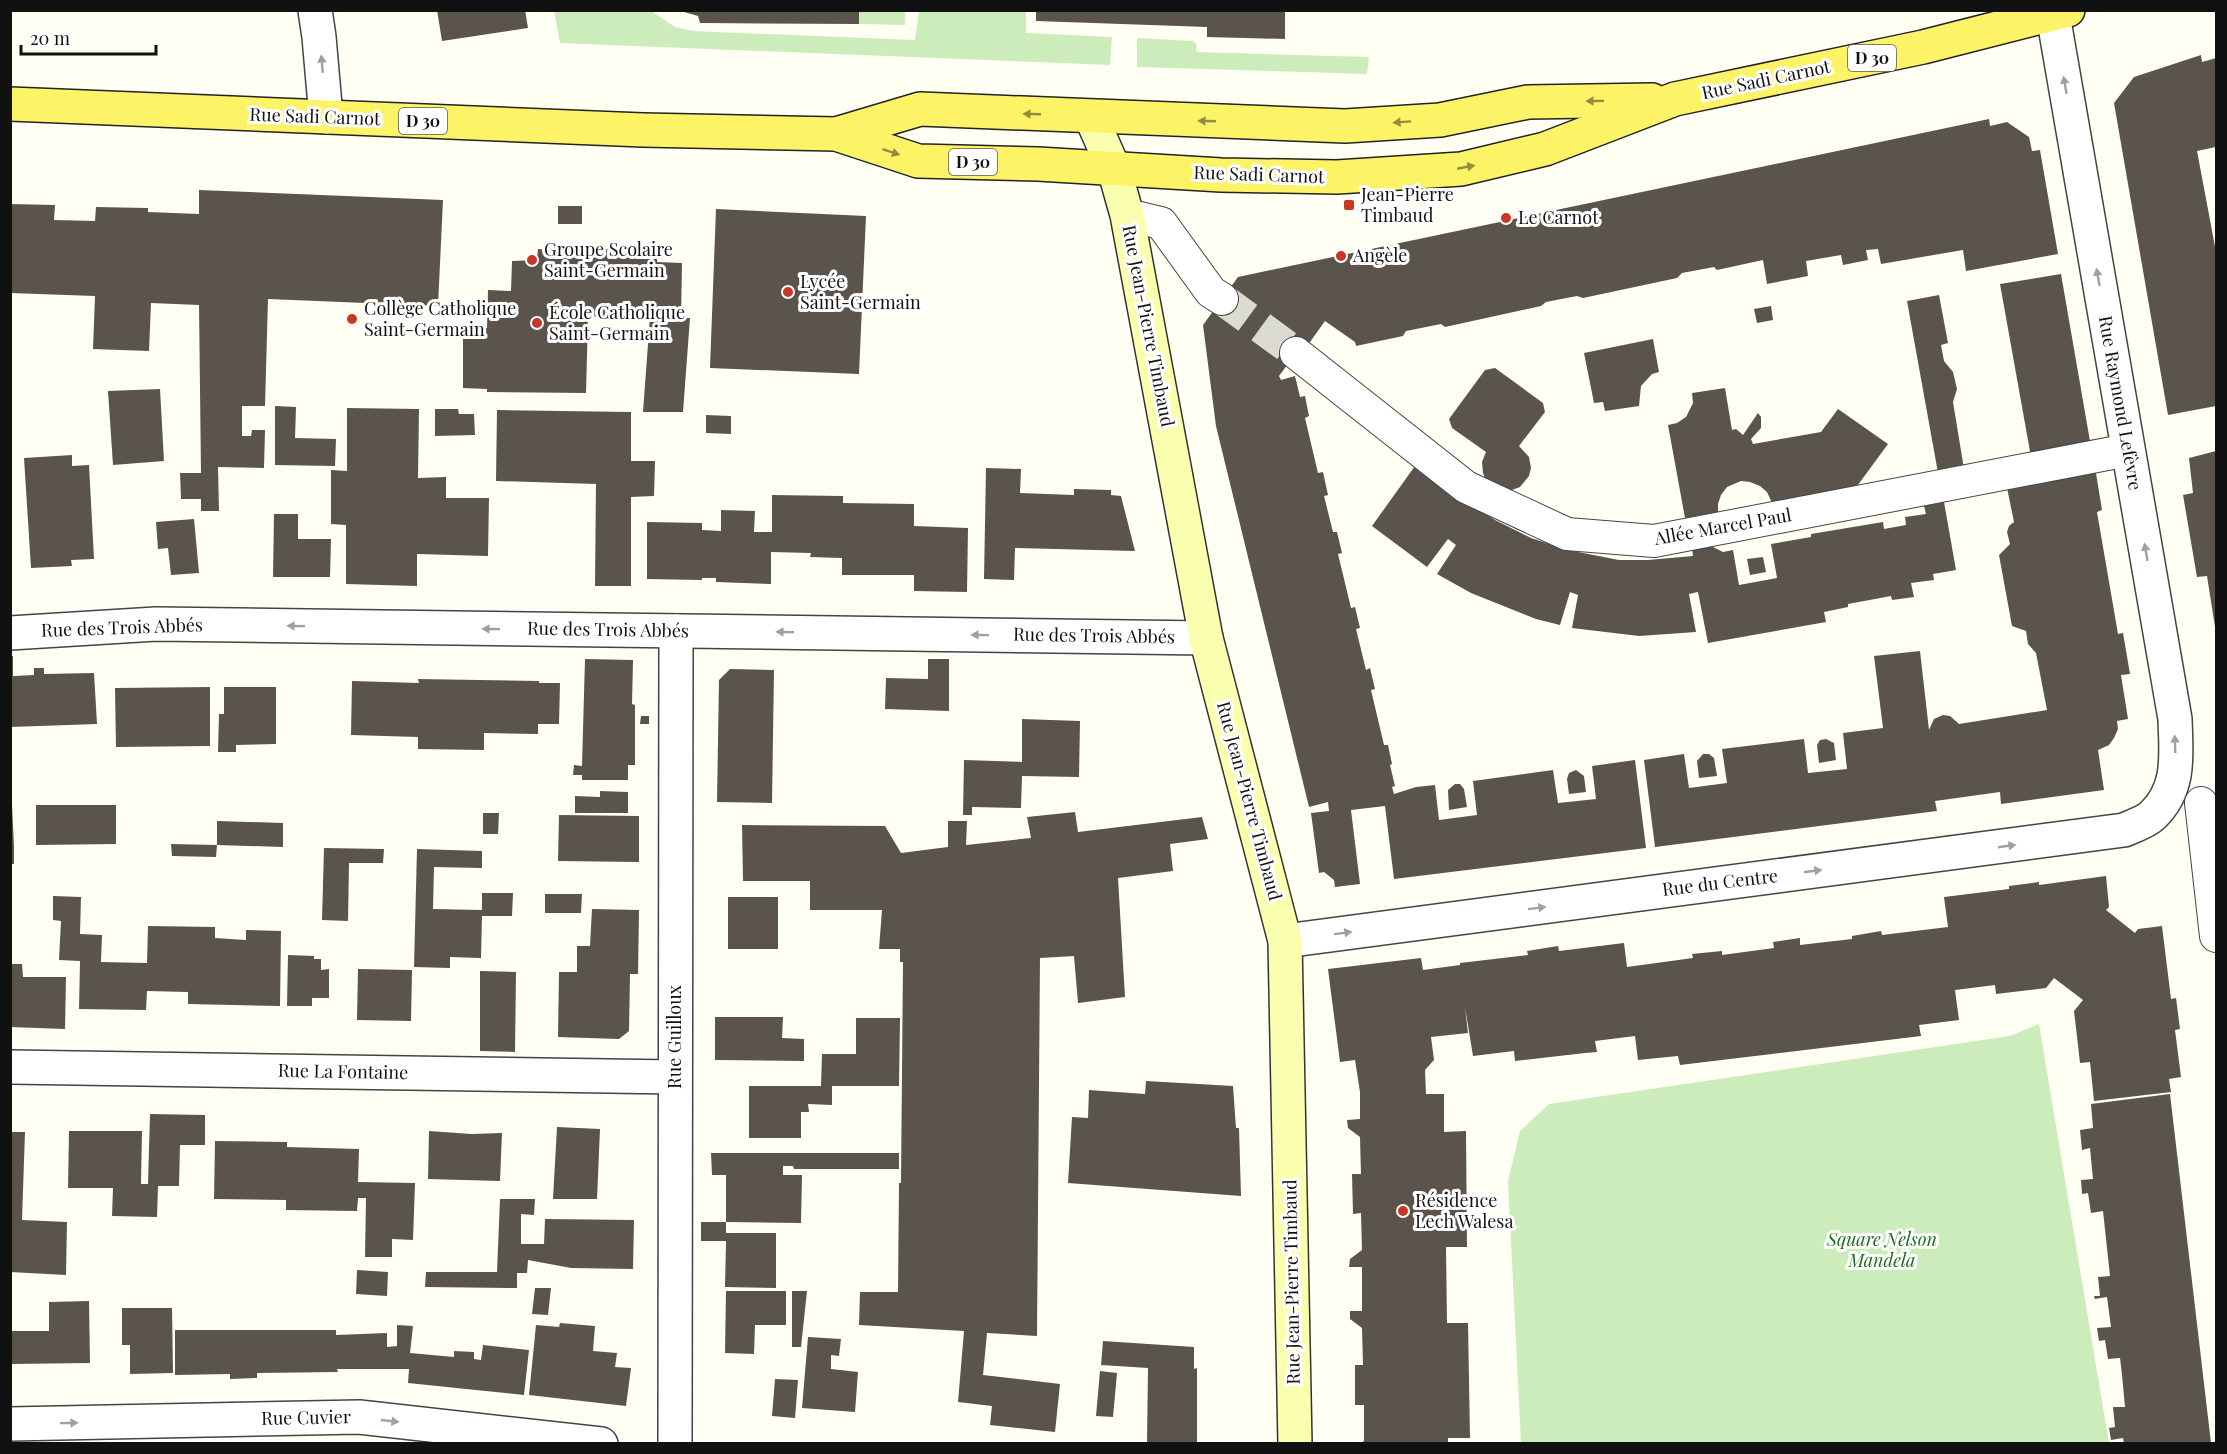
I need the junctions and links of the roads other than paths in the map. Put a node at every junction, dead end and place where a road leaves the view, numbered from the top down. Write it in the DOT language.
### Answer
graph roads {
  1 [pos="315,10"];
  2 [pos="2060,13"];
  3 [pos="1675,99"];
  4 [pos="10,104"];
  5 [pos="326,117"];
  6 [pos="1091,117"];
  7 [pos="836,134"];
  8 [pos="1114,169"];
  9 [pos="1127,215"];
  10 [pos="1222,299"];
  11 [pos="1296,353"];
  12 [pos="2128,450"];
  13 [pos="676,631"];
  14 [pos="10,633"];
  15 [pos="1206,638"];
  16 [pos="2196,798"];
  17 [pos="2152,817"];
  18 [pos="2217,936"];
  19 [pos="1286,941"];
  20 [pos="10,1067"];
  21 [pos="675,1077"];
  22 [pos="10,1424"];
  23 [pos="601,1443"];
  24 [pos="675,1443"];
  25 [pos="1295,1443"];
  5 -- 1 [label="street, one-way"];
  2 -- 3 [label="main road, Rue Sadi Carnot / D 30"];
  12 -- 2 [label="street, Rue Raymond Lefèvre, one-way"];
  3 -- 6 [label="main road, Rue Sadi Carnot, one-way"];
  8 -- 3 [label="main road, Rue Sadi Carnot / D 30, one-way"];
  4 -- 5 [label="main road, Rue Sadi Carnot / D 30"];
  5 -- 7 [label="main road, Rue Sadi Carnot / D 30"];
  6 -- 7 [label="main road, Rue Sadi Carnot / D 30, one-way"];
  6 -- 8 [label="main road, Rue Jean-Pierre Timbaud"];
  7 -- 8 [label="main road, Rue Sadi Carnot / D 30, one-way"];
  8 -- 9 [label="main road, Rue Jean-Pierre Timbaud"];
  9 -- 10 [label="street"];
  9 -- 15 [label="main road, Rue Jean-Pierre Timbaud"];
  11 -- 12 [label="street, Allée Marcel Paul"];
  16 -- 12 [label="street, Rue Raymond Lefèvre, one-way"];
  13 -- 14 [label="street, Rue des Trois Abbés, one-way"];
  15 -- 13 [label="street, Rue des Trois Abbés, one-way"];
  13 -- 21 [label="street, Rue Guilloux"];
  15 -- 19 [label="main road, Rue Jean-Pierre Timbaud"];
  16 -- 17 [label="street, Rue Raymond Lefèvre"];
  16 -- 18 [label="street, Rue Raymond Lefèvre"];
  19 -- 17 [label="street, Rue du Centre, one-way"];
  19 -- 25 [label="main road, Rue Jean-Pierre Timbaud"];
  20 -- 21 [label="street, Rue La Fontaine"];
  21 -- 24 [label="street, Rue Guilloux"];
  22 -- 23 [label="street, Rue Cuvier, one-way"];
}
